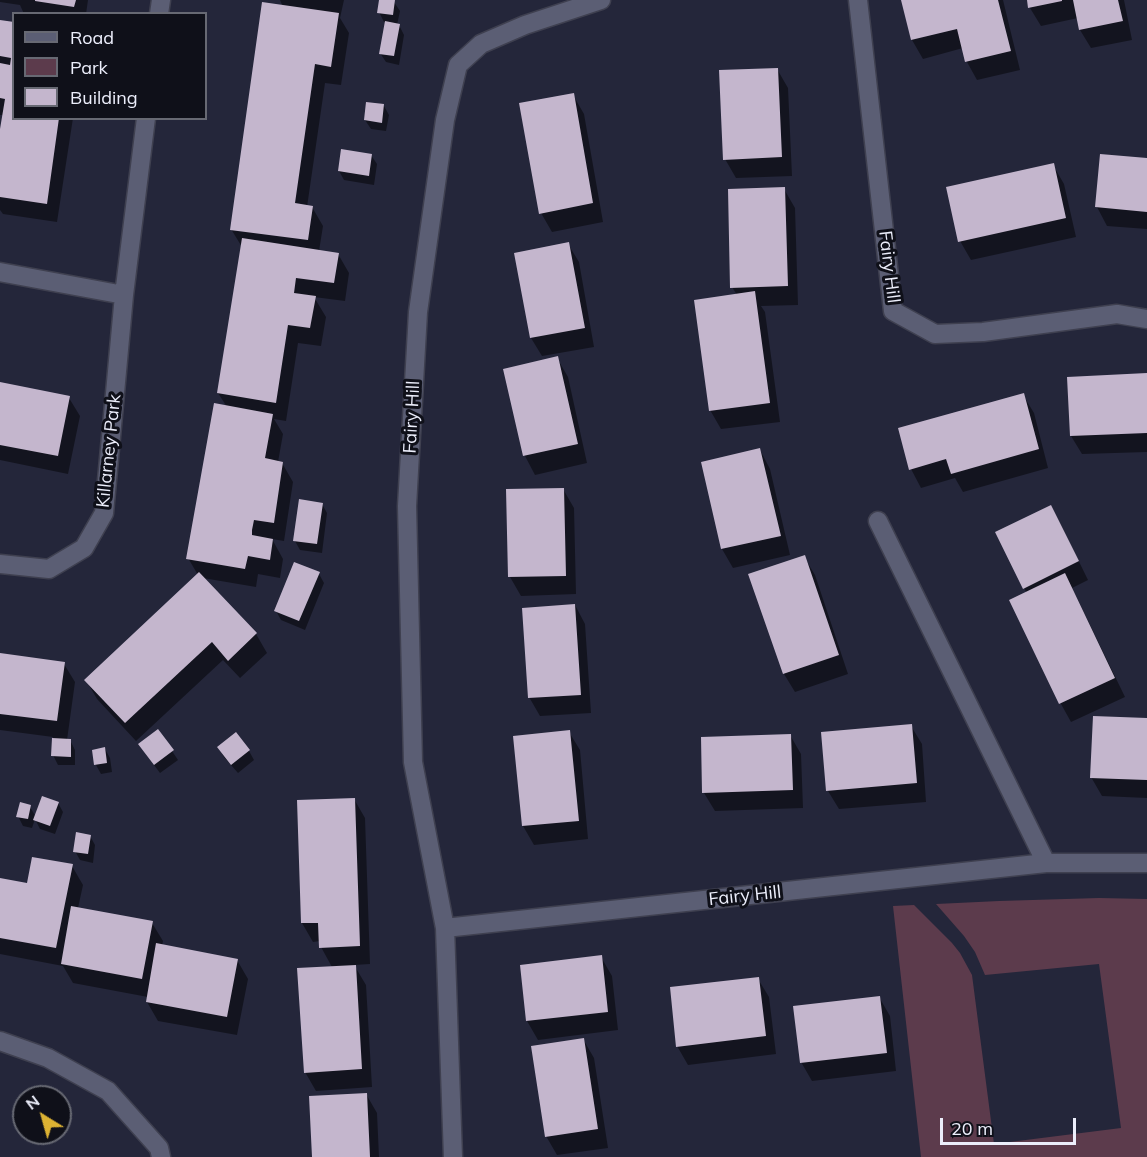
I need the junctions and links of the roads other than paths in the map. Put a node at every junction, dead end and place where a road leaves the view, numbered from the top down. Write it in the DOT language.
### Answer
graph roads {
  1 [pos="601,0"];
  2 [pos="858,0"];
  3 [pos="146,120"];
  4 [pos="0,272"];
  5 [pos="124,295"];
  6 [pos="1147,319"];
  7 [pos="878,521"];
  8 [pos="0,564"];
  9 [pos="1046,863"];
  10 [pos="1147,864"];
  11 [pos="445,928"];
  12 [pos="0,1041"];
  13 [pos="161,1157"];
  14 [pos="453,1157"];
  1 -- 11 [label="street, Fairy Hill"];
  2 -- 6 [label="street, Fairy Hill"];
  3 -- 5 [label="street, Killarney Park"];
  4 -- 5 [label="street"];
  5 -- 8 [label="street, Killarney Park"];
  7 -- 9 [label="street"];
  9 -- 10 [label="street, Fairy Hill"];
  9 -- 11 [label="street, Fairy Hill"];
  11 -- 14 [label="street, Fairy Hill"];
  12 -- 13 [label="street"];
}
